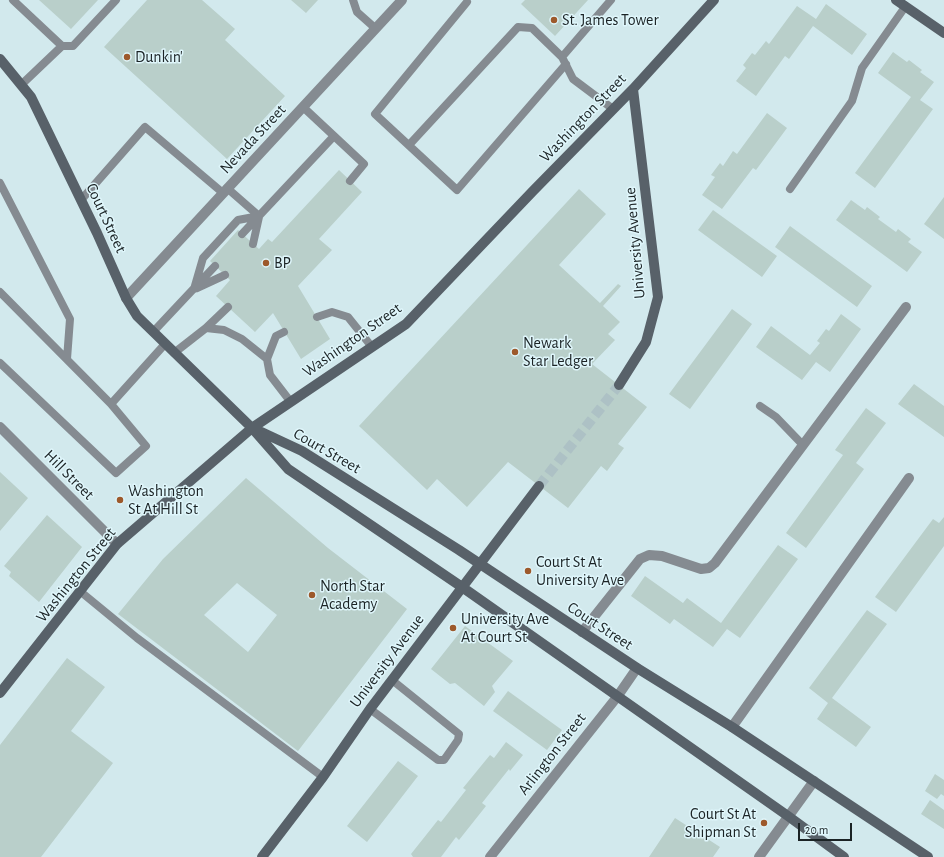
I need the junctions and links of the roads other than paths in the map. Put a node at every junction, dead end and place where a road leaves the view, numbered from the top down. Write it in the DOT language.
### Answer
graph roads {
  1 [pos="13,0"];
  2 [pos="116,0"];
  3 [pos="353,0"];
  4 [pos="402,0"];
  5 [pos="611,0"];
  6 [pos="714,0"];
  7 [pos="896,0"];
  8 [pos="467,2"];
  9 [pos="905,6"];
  10 [pos="376,28"];
  11 [pos="944,33"];
  12 [pos="62,46"];
  13 [pos="564,61"];
  14 [pos="1,63"];
  15 [pos="21,85"];
  16 [pos="633,89"];
  17 [pos="303,107"];
  18 [pos="613,109"];
  19 [pos="334,136"];
  20 [pos="409,145"];
  21 [pos="350,181"];
  22 [pos="0,183"];
  23 [pos="790,189"];
  24 [pos="225,191"];
  25 [pos="81,200"];
  26 [pos="259,216"];
  27 [pos="242,234"];
  28 [pos="253,244"];
  29 [pos="215,266"];
  30 [pos="225,275"];
  31 [pos="194,289"];
  32 [pos="0,292"];
  33 [pos="126,298"];
  34 [pos="228,307"];
  35 [pos="906,307"];
  36 [pos="317,317"];
  37 [pos="206,328"];
  38 [pos="153,332"];
  39 [pos="284,332"];
  40 [pos="165,344"];
  41 [pos="372,347"];
  42 [pos="174,353"];
  43 [pos="67,359"];
  44 [pos="267,359"];
  45 [pos="0,363"];
  46 [pos="619,385"];
  47 [pos="290,401"];
  48 [pos="111,404"];
  49 [pos="760,406"];
  50 [pos="0,427"];
  51 [pos="252,428"];
  52 [pos="802,444"];
  53 [pos="909,478"];
  54 [pos="539,486"];
  55 [pos="117,544"];
  56 [pos="480,564"];
  57 [pos="462,587"];
  58 [pos="81,592"];
  59 [pos="582,632"];
  60 [pos="637,668"];
  61 [pos="392,680"];
  62 [pos="0,693"];
  63 [pos="617,696"];
  64 [pos="370,709"];
  65 [pos="732,727"];
  66 [pos="323,777"];
  67 [pos="814,781"];
  68 [pos="788,816"];
  69 [pos="262,857"];
  70 [pos="490,857"];
  71 [pos="759,857"];
  72 [pos="844,857"];
  73 [pos="928,857"];
  1 -- 12 [label="lane"];
  2 -- 12 [label="lane"];
  3 -- 10 [label="lane"];
  4 -- 10 [label="street, Nevada Street"];
  5 -- 13 [label="lane"];
  6 -- 16 [label="street, Washington Street"];
  7 -- 9 [label="street"];
  8 -- 20 [label="lane"];
  9 -- 11 [label="street"];
  9 -- 23 [label="lane"];
  10 -- 17 [label="street, Nevada Street"];
  12 -- 15 [label="lane"];
  13 -- 18 [label="lane"];
  13 -- 20 [label="lane"];
  13 -- 20 [label="lane"];
  14 -- 15 [label="street, Court Street"];
  15 -- 25 [label="street, Court Street"];
  16 -- 18 [label="street, Washington Street"];
  16 -- 46 [label="street, University Avenue"];
  17 -- 19 [label="lane"];
  17 -- 24 [label="street, Nevada Street"];
  18 -- 41 [label="street, Washington Street"];
  19 -- 21 [label="lane"];
  19 -- 26 [label="lane"];
  22 -- 43 [label="lane"];
  24 -- 25 [label="lane"];
  24 -- 26 [label="lane"];
  24 -- 33 [label="street, Nevada Street"];
  25 -- 33 [label="street, Court Street"];
  26 -- 27 [label="lane"];
  26 -- 28 [label="lane"];
  26 -- 31 [label="lane"];
  29 -- 31 [label="lane"];
  30 -- 31 [label="lane"];
  31 -- 38 [label="lane"];
  32 -- 43 [label="lane"];
  33 -- 38 [label="street, Court Street"];
  34 -- 37 [label="lane"];
  35 -- 52 [label="street"];
  36 -- 41 [label="lane"];
  37 -- 42 [label="lane"];
  37 -- 44 [label="lane"];
  38 -- 40 [label="street, Court Street"];
  39 -- 44 [label="lane"];
  40 -- 42 [label="street, Court Street"];
  40 -- 48 [label="lane"];
  41 -- 47 [label="street, Washington Street"];
  42 -- 51 [label="street, Court Street"];
  43 -- 48 [label="lane"];
  44 -- 47 [label="lane"];
  45 -- 48 [label="lane"];
  47 -- 51 [label="street, Washington Street"];
  49 -- 52 [label="lane"];
  50 -- 55 [label="street, Hill Street"];
  51 -- 55 [label="street, Washington Street"];
  51 -- 56 [label="street, Court Street"];
  51 -- 57 [label="street, Court Street"];
  52 -- 59 [label="street"];
  53 -- 65 [label="street"];
  54 -- 56 [label="street, University Avenue"];
  55 -- 58 [label="street, Washington Street"];
  56 -- 57 [label="street, University Avenue"];
  56 -- 59 [label="street, Court Street"];
  57 -- 61 [label="street, University Avenue"];
  57 -- 63 [label="street, Court Street"];
  58 -- 62 [label="street, Washington Street"];
  58 -- 66 [label="lane"];
  59 -- 60 [label="street, Court Street"];
  60 -- 63 [label="street, Arlington Street"];
  60 -- 65 [label="street, Court Street"];
  61 -- 64 [label="street, University Avenue"];
  61 -- 64 [label="lane"];
  63 -- 68 [label="street, Court Street"];
  63 -- 70 [label="street, Arlington Street"];
  64 -- 66 [label="street, University Avenue"];
  65 -- 67 [label="street, Court Street"];
  66 -- 69 [label="street, University Avenue"];
  67 -- 68 [label="street"];
  67 -- 73 [label="street, Court Street"];
  68 -- 71 [label="street"];
  68 -- 72 [label="street, Court Street"];
}
